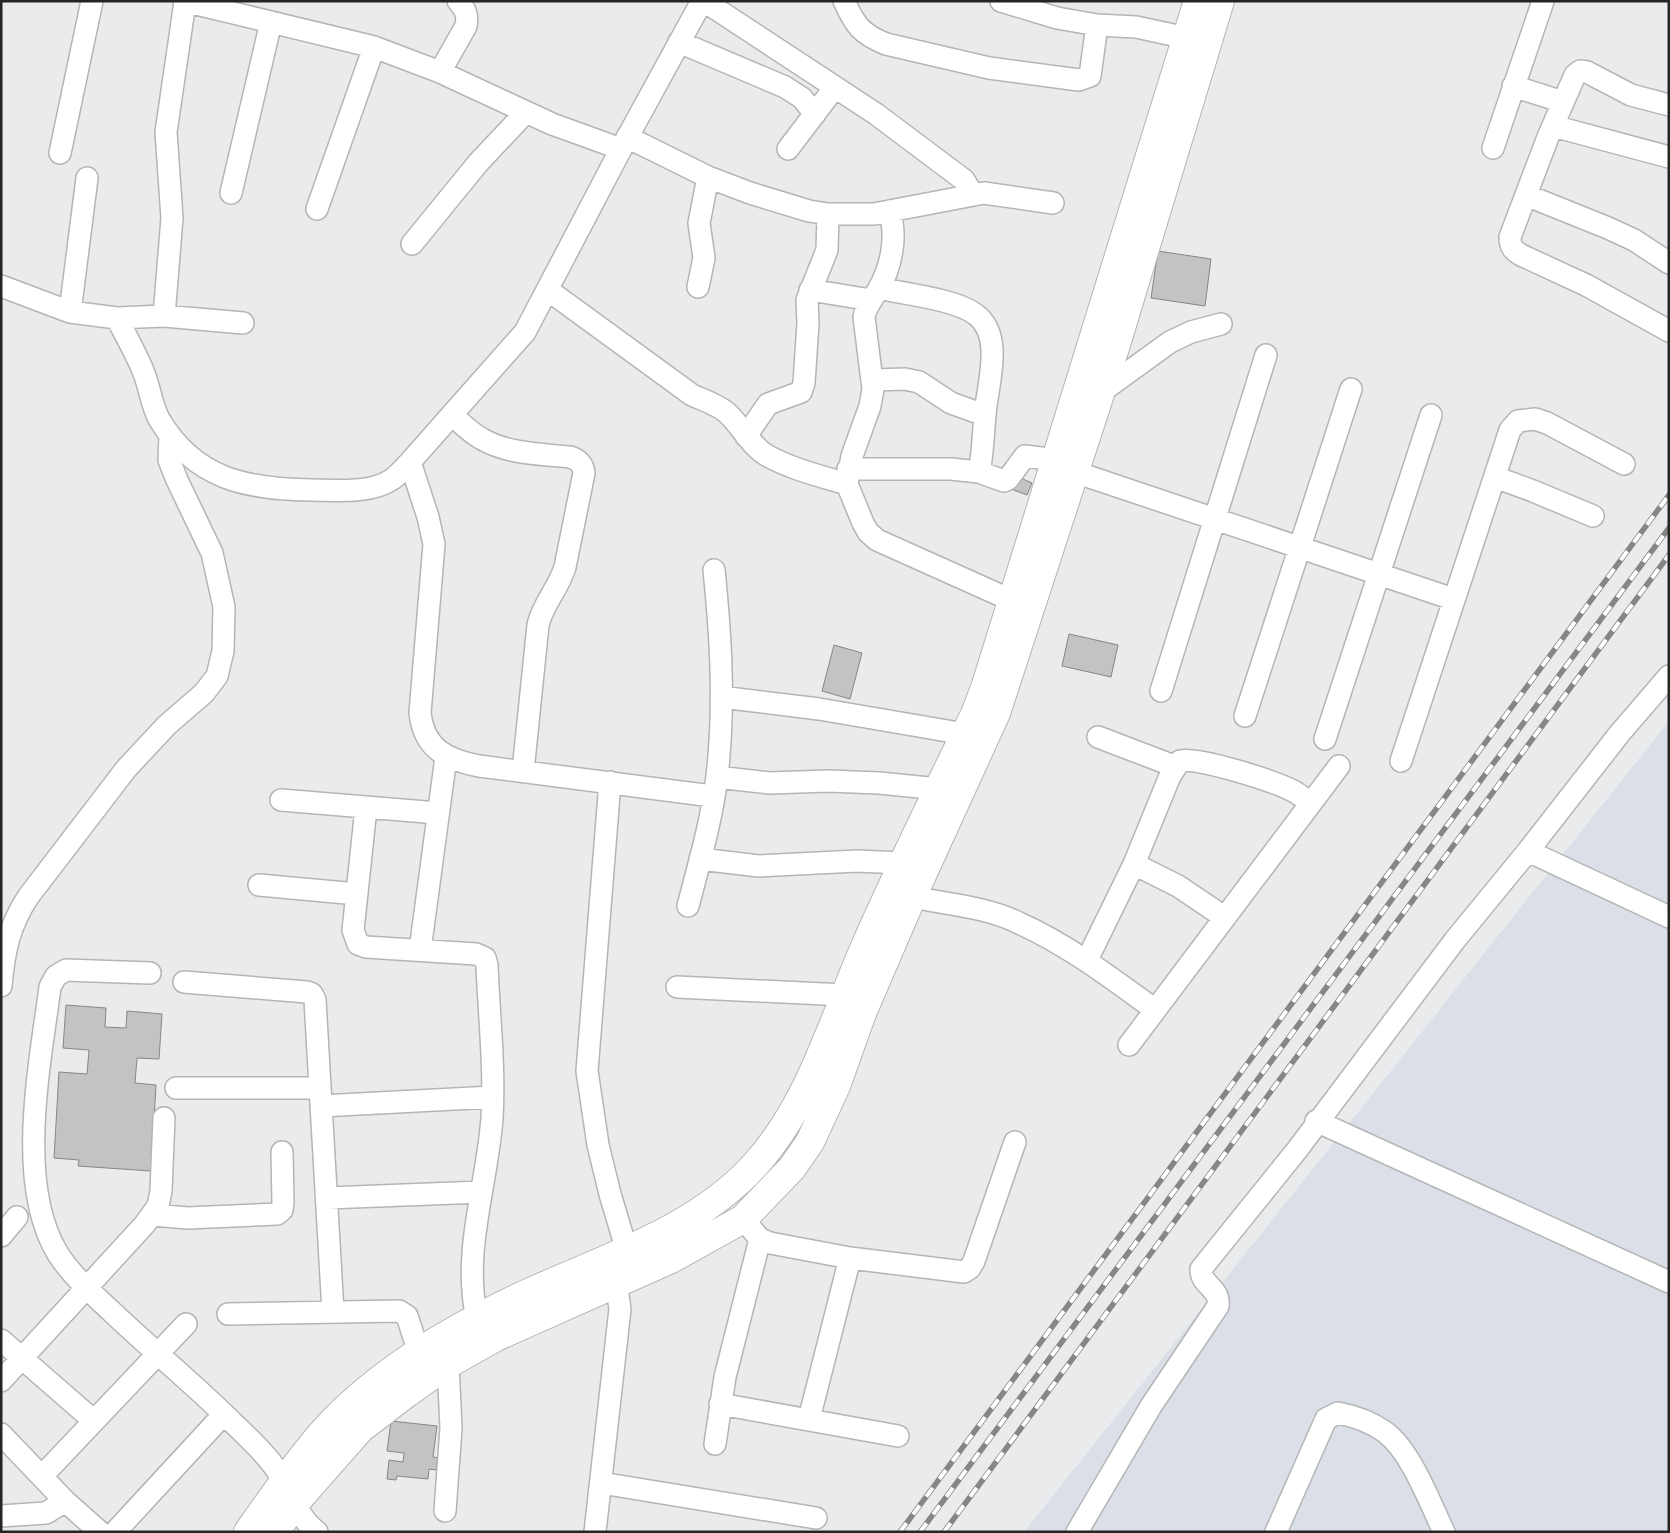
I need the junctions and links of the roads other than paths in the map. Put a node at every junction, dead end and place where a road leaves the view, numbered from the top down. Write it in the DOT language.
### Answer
graph roads {
  1 [pos="92,1"];
  2 [pos="184,1"];
  3 [pos="458,1"];
  4 [pos="703,1"];
  5 [pos="844,1"];
  6 [pos="1000,1"];
  7 [pos="1198,1"];
  8 [pos="1220,1"];
  9 [pos="1543,1"];
  10 [pos="270,22"];
  11 [pos="1097,25"];
  12 [pos="1187,38"];
  13 [pos="679,42"];
  14 [pos="374,47"];
  15 [pos="440,72"];
  16 [pos="1513,86"];
  17 [pos="835,88"];
  18 [pos="1563,102"];
  19 [pos="1669,105"];
  20 [pos="526,112"];
  21 [pos="815,114"];
  22 [pos="1553,126"];
  23 [pos="624,143"];
  24 [pos="1492,148"];
  25 [pos="788,149"];
  26 [pos="60,153"];
  27 [pos="1669,157"];
  28 [pos="708,176"];
  29 [pos="87,178"];
  30 [pos="231,194"];
  31 [pos="973,195"];
  32 [pos="1526,195"];
  33 [pos="1053,203"];
  34 [pos="317,209"];
  35 [pos="889,212"];
  36 [pos="828,214"];
  37 [pos="412,244"];
  38 [pos="1669,263"];
  39 [pos="1,286"];
  40 [pos="698,287"];
  41 [pos="548,290"];
  42 [pos="810,290"];
  43 [pos="875,294"];
  44 [pos="70,312"];
  45 [pos="164,316"];
  46 [pos="117,318"];
  47 [pos="243,323"];
  48 [pos="1220,324"];
  49 [pos="1669,331"];
  50 [pos="1266,355"];
  51 [pos="874,380"];
  52 [pos="1351,390"];
  53 [pos="1101,392"];
  54 [pos="452,415"];
  55 [pos="1431,415"];
  56 [pos="984,416"];
  57 [pos="170,435"];
  58 [pos="746,436"];
  59 [pos="410,462"];
  60 [pos="1624,464"];
  61 [pos="978,472"];
  62 [pos="848,476"];
  63 [pos="1494,477"];
  64 [pos="1061,480"];
  65 [pos="1593,516"];
  66 [pos="1215,519"];
  67 [pos="1298,547"];
  68 [pos="714,570"];
  69 [pos="1380,574"];
  70 [pos="1453,599"];
  71 [pos="1013,601"];
  72 [pos="1669,676"];
  73 [pos="1161,691"];
  74 [pos="722,697"];
  75 [pos="1245,716"];
  76 [pos="965,734"];
  77 [pos="1098,737"];
  78 [pos="1325,739"];
  79 [pos="446,757"];
  80 [pos="1401,761"];
  81 [pos="1174,766"];
  82 [pos="1339,766"];
  83 [pos="523,771"];
  84 [pos="610,782"];
  85 [pos="715,786"];
  86 [pos="939,789"];
  87 [pos="281,800"];
  88 [pos="1311,803"];
  89 [pos="366,808"];
  90 [pos="438,813"];
  91 [pos="1528,851"];
  92 [pos="700,859"];
  93 [pos="902,863"];
  94 [pos="1134,864"];
  95 [pos="260,885"];
  96 [pos="357,894"];
  97 [pos="912,897"];
  98 [pos="688,906"];
  99 [pos="1224,917"];
  100 [pos="1669,917"];
  101 [pos="420,950"];
  102 [pos="1087,960"];
  103 [pos="150,973"];
  104 [pos="184,982"];
  105 [pos="1,986"];
  106 [pos="677,987"];
  107 [pos="845,995"];
  108 [pos="1154,1009"];
  109 [pos="1129,1045"];
  110 [pos="176,1088"];
  111 [pos="321,1097"];
  112 [pos="492,1097"];
  113 [pos="164,1118"];
  114 [pos="1316,1121"];
  115 [pos="1015,1142"];
  116 [pos="282,1152"];
  117 [pos="482,1192"];
  118 [pos="327,1198"];
  119 [pos="152,1215"];
  120 [pos="17,1217"];
  121 [pos="743,1219"];
  122 [pos="1,1236"];
  123 [pos="760,1239"];
  124 [pos="627,1251"];
  125 [pos="850,1258"];
  126 [pos="616,1282"];
  127 [pos="1669,1282"];
  128 [pos="87,1289"];
  129 [pos="333,1312"];
  130 [pos="228,1314"];
  131 [pos="477,1319"];
  132 [pos="186,1324"];
  133 [pos="1,1340"];
  134 [pos="419,1353"];
  135 [pos="157,1355"];
  136 [pos="22,1359"];
  137 [pos="448,1364"];
  138 [pos="1,1381"];
  139 [pos="720,1404"];
  140 [pos="224,1414"];
  141 [pos="809,1419"];
  142 [pos="94,1422"];
  143 [pos="1,1434"];
  144 [pos="898,1436"];
  145 [pos="715,1444"];
  146 [pos="42,1476"];
  147 [pos="601,1483"];
  148 [pos="290,1492"];
  149 [pos="65,1501"];
  150 [pos="445,1511"];
  151 [pos="1,1516"];
  152 [pos="816,1518"];
  153 [pos="100,1532"];
  154 [pos="114,1532"];
  155 [pos="248,1532"];
  156 [pos="274,1532"];
  157 [pos="317,1532"];
  158 [pos="595,1532"];
  159 [pos="1077,1532"];
  160 [pos="1276,1532"];
  161 [pos="1444,1532"];
  1 -- 26 [label="street"];
  2 -- 10 [label="street"];
  2 -- 45 [label="street"];
  3 -- 15 [label="street"];
  4 -- 13 [label="street"];
  4 -- 17 [label="street"];
  5 -- 11 [label="street"];
  6 -- 11 [label="street"];
  7 -- 12 [label="main road"];
  8 -- 53 [label="main road"];
  9 -- 16 [label="street"];
  10 -- 14 [label="street"];
  10 -- 30 [label="street"];
  11 -- 12 [label="street"];
  12 -- 64 [label="main road"];
  13 -- 21 [label="street"];
  13 -- 23 [label="street"];
  14 -- 15 [label="street"];
  14 -- 34 [label="street"];
  15 -- 20 [label="street"];
  16 -- 18 [label="street"];
  16 -- 24 [label="street"];
  17 -- 21 [label="street"];
  17 -- 31 [label="street"];
  18 -- 19 [label="street"];
  18 -- 22 [label="street"];
  20 -- 23 [label="street"];
  20 -- 37 [label="street"];
  21 -- 25 [label="street"];
  22 -- 27 [label="street"];
  22 -- 32 [label="street"];
  23 -- 28 [label="street"];
  23 -- 41 [label="street"];
  28 -- 36 [label="street"];
  28 -- 40 [label="street"];
  29 -- 44 [label="street"];
  31 -- 33 [label="street"];
  31 -- 35 [label="street"];
  32 -- 38 [label="street"];
  32 -- 49 [label="street"];
  35 -- 36 [label="street"];
  35 -- 43 [label="street"];
  36 -- 42 [label="street"];
  39 -- 44 [label="street"];
  41 -- 54 [label="street"];
  41 -- 58 [label="street"];
  42 -- 43 [label="street"];
  42 -- 58 [label="street"];
  43 -- 51 [label="street"];
  43 -- 56 [label="street"];
  44 -- 46 [label="street"];
  45 -- 46 [label="street"];
  45 -- 47 [label="street"];
  46 -- 57 [label="street"];
  48 -- 53 [label="street"];
  50 -- 66 [label="street"];
  51 -- 56 [label="street"];
  51 -- 62 [label="street"];
  52 -- 67 [label="street"];
  53 -- 64 [label="main road"];
  54 -- 59 [label="street"];
  54 -- 83 [label="street"];
  55 -- 69 [label="street"];
  56 -- 61 [label="street"];
  57 -- 59 [label="street"];
  57 -- 105 [label="street"];
  58 -- 62 [label="street"];
  59 -- 79 [label="street"];
  60 -- 63 [label="street"];
  61 -- 62 [label="street"];
  61 -- 64 [label="street"];
  62 -- 71 [label="street"];
  63 -- 65 [label="street"];
  63 -- 70 [label="street"];
  64 -- 66 [label="street"];
  64 -- 71 [label="main road"];
  64 -- 97 [label="main road"];
  66 -- 67 [label="street"];
  66 -- 73 [label="street"];
  67 -- 69 [label="street"];
  67 -- 75 [label="street"];
  68 -- 74 [label="street"];
  69 -- 70 [label="street"];
  69 -- 78 [label="street"];
  70 -- 80 [label="street"];
  71 -- 76 [label="main road"];
  72 -- 91 [label="street"];
  74 -- 76 [label="street"];
  74 -- 85 [label="street"];
  76 -- 86 [label="main road"];
  77 -- 81 [label="street"];
  79 -- 83 [label="street"];
  79 -- 90 [label="street"];
  81 -- 88 [label="street"];
  81 -- 94 [label="street"];
  82 -- 88 [label="street"];
  83 -- 84 [label="street"];
  84 -- 85 [label="street"];
  84 -- 124 [label="street"];
  85 -- 86 [label="street"];
  85 -- 92 [label="street"];
  86 -- 93 [label="main road"];
  87 -- 89 [label="street"];
  88 -- 99 [label="street"];
  89 -- 90 [label="street"];
  89 -- 96 [label="street"];
  90 -- 101 [label="street"];
  91 -- 100 [label="street"];
  91 -- 114 [label="street"];
  92 -- 93 [label="street"];
  92 -- 98 [label="street"];
  93 -- 107 [label="main road"];
  94 -- 99 [label="street"];
  94 -- 102 [label="street"];
  95 -- 96 [label="street"];
  96 -- 101 [label="street"];
  97 -- 102 [label="street"];
  97 -- 121 [label="main road"];
  99 -- 108 [label="street"];
  101 -- 112 [label="street"];
  102 -- 108 [label="street"];
  103 -- 128 [label="street"];
  104 -- 111 [label="street"];
  106 -- 107 [label="street"];
  107 -- 124 [label="main road"];
  108 -- 109 [label="street"];
  110 -- 111 [label="street"];
  111 -- 112 [label="street"];
  111 -- 118 [label="street"];
  112 -- 117 [label="street"];
  113 -- 119 [label="street"];
  114 -- 127 [label="street"];
  114 -- 159 [label="street"];
  115 -- 125 [label="street"];
  116 -- 119 [label="street"];
  117 -- 118 [label="street"];
  117 -- 131 [label="street"];
  118 -- 129 [label="street"];
  119 -- 128 [label="street"];
  120 -- 122 [label="street"];
  121 -- 123 [label="street"];
  121 -- 126 [label="main road"];
  123 -- 125 [label="street"];
  123 -- 139 [label="street"];
  124 -- 131 [label="main road"];
  125 -- 141 [label="street"];
  126 -- 137 [label="main road"];
  126 -- 147 [label="street"];
  128 -- 135 [label="street"];
  128 -- 136 [label="street"];
  129 -- 130 [label="street"];
  129 -- 134 [label="street"];
  131 -- 134 [label="main road"];
  132 -- 135 [label="street"];
  133 -- 136 [label="street"];
  134 -- 148 [label="main road"];
  135 -- 140 [label="street"];
  135 -- 142 [label="street"];
  136 -- 138 [label="street"];
  136 -- 142 [label="street"];
  137 -- 148 [label="main road"];
  137 -- 150 [label="street"];
  139 -- 141 [label="street"];
  139 -- 145 [label="street"];
  140 -- 148 [label="street"];
  140 -- 154 [label="street"];
  141 -- 144 [label="street"];
  142 -- 146 [label="street"];
  143 -- 146 [label="street"];
  146 -- 149 [label="street"];
  147 -- 152 [label="street"];
  147 -- 158 [label="street"];
  148 -- 155 [label="main road"];
  148 -- 156 [label="main road"];
  148 -- 157 [label="street"];
  149 -- 151 [label="street"];
  149 -- 153 [label="street"];
  160 -- 161 [label="street"];
}
